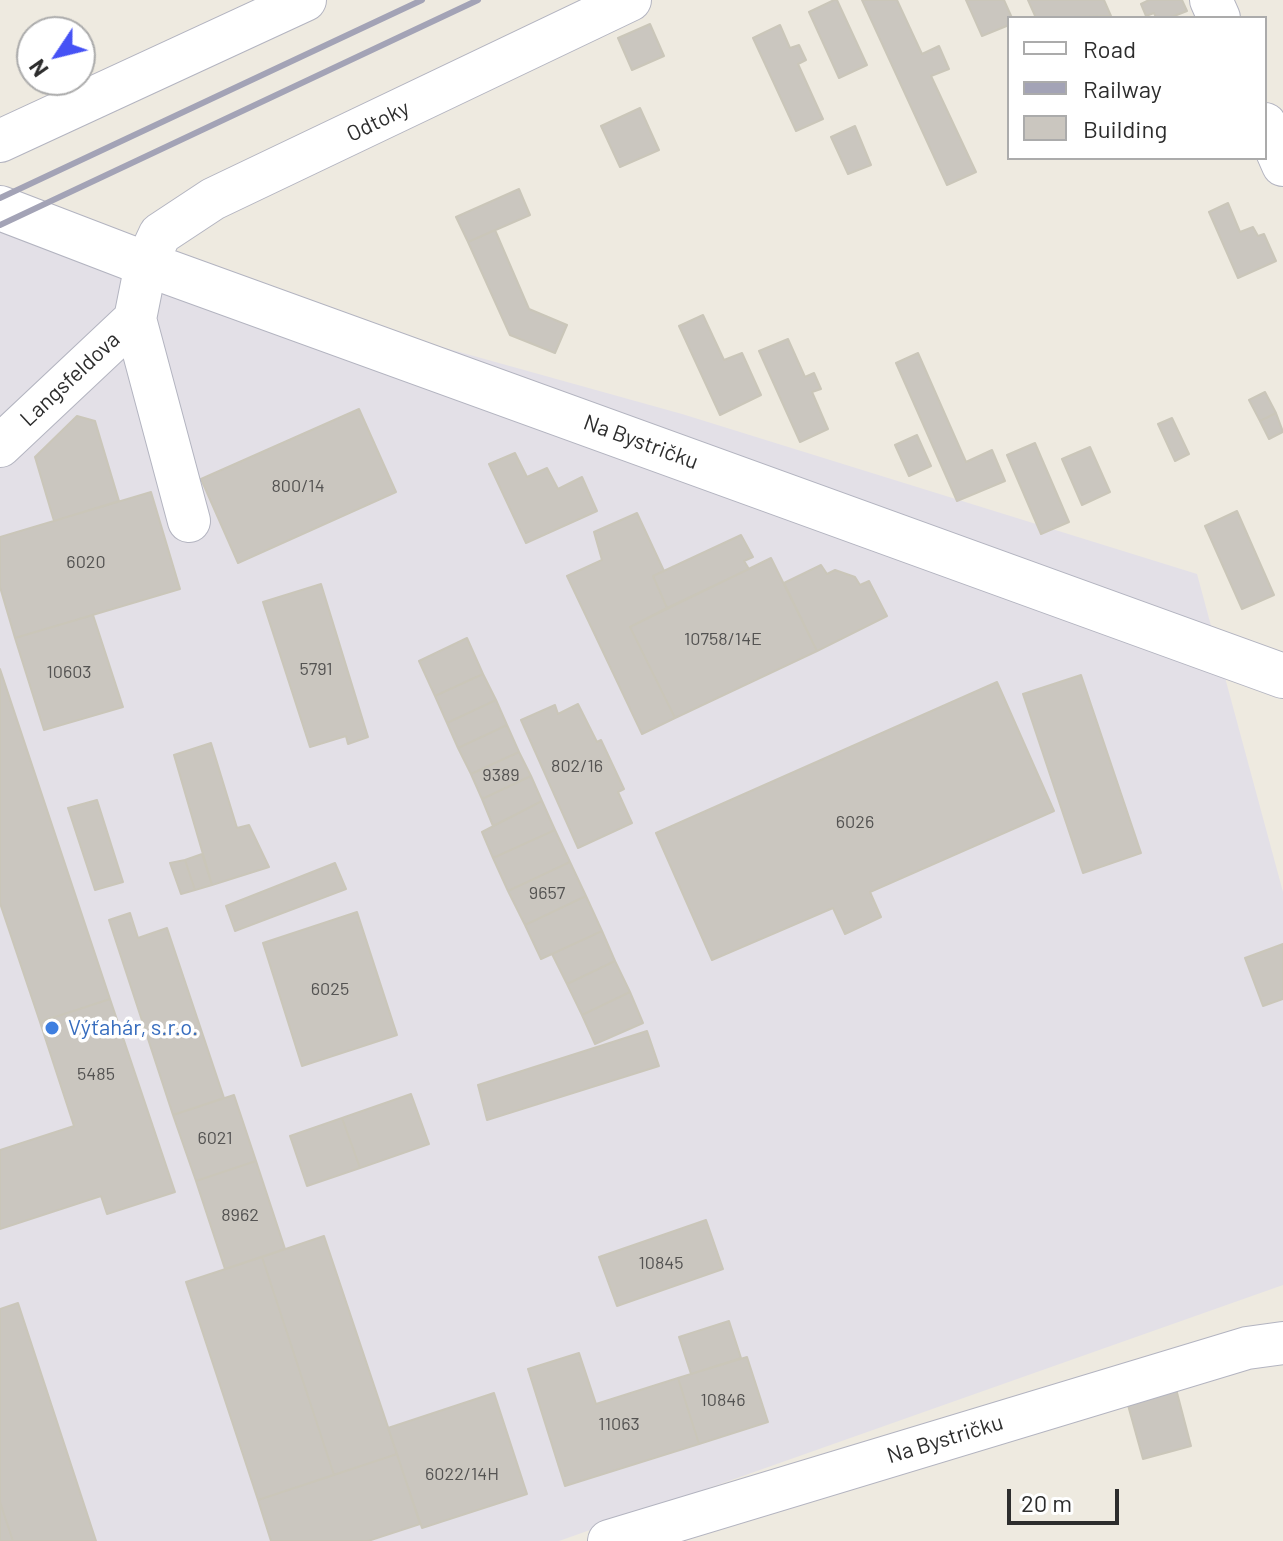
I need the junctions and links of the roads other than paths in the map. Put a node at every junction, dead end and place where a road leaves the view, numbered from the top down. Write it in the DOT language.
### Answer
graph roads {
  1 [pos="305,0"];
  2 [pos="630,0"];
  3 [pos="1267,129"];
  4 [pos="0,141"];
  5 [pos="1283,165"];
  6 [pos="0,208"];
  7 [pos="146,264"];
  8 [pos="135,319"];
  9 [pos="0,446"];
  10 [pos="189,521"];
  11 [pos="1283,676"];
  12 [pos="1283,1343"];
  13 [pos="609,1541"];
  1 -- 4 [label="street"];
  2 -- 7 [label="street, Odtoky"];
  3 -- 5 [label="street"];
  6 -- 7 [label="street, Na Bystričku"];
  7 -- 8 [label="street, Langsfeldova"];
  7 -- 11 [label="street, Na Bystričku"];
  8 -- 9 [label="street, Langsfeldova"];
  8 -- 10 [label="street"];
  12 -- 13 [label="street, Na Bystričku"];
}
